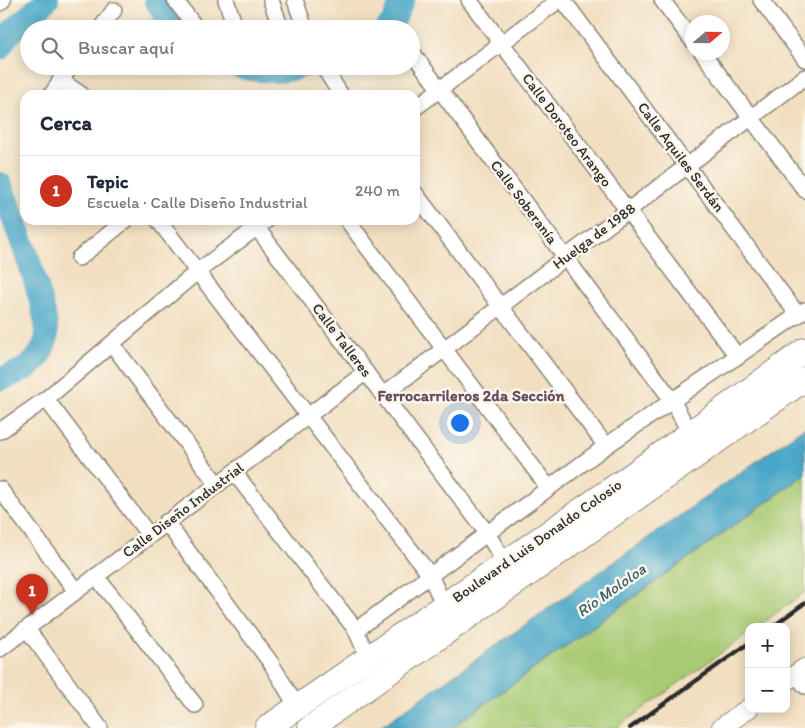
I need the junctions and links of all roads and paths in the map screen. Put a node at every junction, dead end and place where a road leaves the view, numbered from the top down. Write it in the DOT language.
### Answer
graph roads {
  1 [pos="3,0"];
  2 [pos="175,0"];
  3 [pos="226,0"];
  4 [pos="271,0"];
  5 [pos="295,0"];
  6 [pos="468,0"];
  7 [pos="559,0"];
  8 [pos="563,0"];
  9 [pos="662,0"];
  10 [pos="761,0"];
  11 [pos="0,3"];
  12 [pos="114,10"];
  13 [pos="107,20"];
  14 [pos="190,20"];
  15 [pos="233,20"];
  16 [pos="278,20"];
  17 [pos="302,20"];
  18 [pos="685,31"];
  19 [pos="501,43"];
  20 [pos="805,59"];
  21 [pos="708,60"];
  22 [pos="420,63"];
  23 [pos="64,75"];
  24 [pos="328,75"];
  25 [pos="805,77"];
  26 [pos="60,80"];
  27 [pos="54,90"];
  28 [pos="75,90"];
  29 [pos="338,90"];
  30 [pos="440,90"];
  31 [pos="420,104"];
  32 [pos="751,118"];
  33 [pos="687,166"];
  34 [pos="805,190"];
  35 [pos="420,200"];
  36 [pos="628,211"];
  37 [pos="120,225"];
  38 [pos="162,225"];
  39 [pos="254,225"];
  40 [pos="260,225"];
  41 [pos="351,225"];
  42 [pos="566,257"];
  43 [pos="79,258"];
  44 [pos="198,271"];
  45 [pos="501,306"];
  46 [pos="802,312"];
  47 [pos="112,344"];
  48 [pos="444,349"];
  49 [pos="805,350"];
  50 [pos="738,357"];
  51 [pos="366,372"];
  52 [pos="805,379"];
  53 [pos="383,395"];
  54 [pos="46,399"];
  55 [pos="672,400"];
  56 [pos="308,415"];
  57 [pos="0,431"];
  58 [pos="690,433"];
  59 [pos="606,446"];
  60 [pos="234,472"];
  61 [pos="217,484"];
  62 [pos="548,487"];
  63 [pos="0,489"];
  64 [pos="606,506"];
  65 [pos="166,522"];
  66 [pos="487,533"];
  67 [pos="149,535"];
  68 [pos="505,563"];
  69 [pos="430,575"];
  70 [pos="96,576"];
  71 [pos="76,591"];
  72 [pos="444,606"];
  73 [pos="26,629"];
  74 [pos="356,630"];
  75 [pos="0,649"];
  76 [pos="368,658"];
  77 [pos="195,705"];
  78 [pos="297,707"];
  79 [pos="745,711"];
  80 [pos="726,727"];
  81 [pos="100,728"];
  82 [pos="267,728"];
  83 [pos="310,728"];
  1 -- 11 [label="street"];
  2 -- 14 [label="street"];
  3 -- 15 [label="street"];
  4 -- 16 [label="street"];
  5 -- 17 [label="street"];
  6 -- 19 [label="street, Calle Doroteo Arango"];
  7 -- 19 [label="street"];
  8 -- 33 [label="street, Calle Aquiles Serdán"];
  9 -- 18 [label="street"];
  10 -- 20 [label="street"];
  12 -- 13 [label="street"];
  19 -- 30 [label="street"];
  19 -- 36 [label="street, Calle Doroteo Arango"];
  21 -- 32 [label="street"];
  22 -- 30 [label="street, Calle Soberanía"];
  23 -- 26 [label="street"];
  24 -- 29 [label="street"];
  25 -- 32 [label="street, Huelga de 1988"];
  26 -- 27 [label="street"];
  26 -- 28 [label="street"];
  30 -- 31 [label="street"];
  30 -- 42 [label="street, Calle Soberanía"];
  32 -- 33 [label="street, Huelga de 1988"];
  32 -- 34 [label="street"];
  33 -- 36 [label="street, Huelga de 1988"];
  33 -- 46 [label="street, Calle Aquiles Serdán"];
  35 -- 45 [label="street"];
  36 -- 42 [label="street, Huelga de 1988"];
  36 -- 50 [label="street, Calle Doroteo Arango"];
  37 -- 43 [label="street"];
  38 -- 44 [label="street"];
  39 -- 44 [label="street"];
  40 -- 51 [label="street, Calle Talleres"];
  41 -- 48 [label="street"];
  42 -- 45 [label="street, Huelga de 1988"];
  42 -- 55 [label="street, Calle Soberanía"];
  44 -- 47 [label="street"];
  44 -- 56 [label="street"];
  45 -- 48 [label="street, Huelga de 1988"];
  45 -- 59 [label="street"];
  46 -- 50 [label="street"];
  47 -- 54 [label="street"];
  47 -- 61 [label="street"];
  48 -- 53 [label="street, Huelga de 1988"];
  48 -- 62 [label="street"];
  49 -- 58 [label="main road, Boulevard Luis Donaldo Colosio"];
  50 -- 55 [label="street"];
  51 -- 53 [label="street, Calle Talleres"];
  51 -- 56 [label="street, Calle Diseño Industrial"];
  52 -- 64 [label="main road, Boulevard Luis Donaldo Colosio"];
  53 -- 66 [label="street, Calle Talleres"];
  54 -- 57 [label="street"];
  54 -- 67 [label="street"];
  55 -- 58 [label="street, Calle Soberanía"];
  55 -- 59 [label="street"];
  56 -- 60 [label="street, Calle Diseño Industrial"];
  56 -- 69 [label="street"];
  58 -- 64 [label="main road, Boulevard Luis Donaldo Colosio"];
  59 -- 62 [label="street"];
  60 -- 61 [label="street, Calle Diseño Industrial"];
  60 -- 74 [label="street"];
  61 -- 65 [label="street, Calle Diseño Industrial"];
  62 -- 66 [label="street"];
  63 -- 71 [label="street"];
  64 -- 68 [label="main road, Boulevard Luis Donaldo Colosio"];
  64 -- 83 [label="main road, Boulevard Luis Donaldo Colosio"];
  65 -- 67 [label="street, Calle Diseño Industrial"];
  65 -- 78 [label="street"];
  66 -- 68 [label="street, Calle Talleres"];
  66 -- 69 [label="street"];
  67 -- 70 [label="street, Calle Diseño Industrial"];
  68 -- 72 [label="main road, Boulevard Luis Donaldo Colosio"];
  69 -- 72 [label="street"];
  69 -- 74 [label="street"];
  70 -- 71 [label="street, Calle Diseño Industrial"];
  70 -- 77 [label="street"];
  71 -- 73 [label="street, Calle Diseño Industrial"];
  72 -- 76 [label="main road, Boulevard Luis Donaldo Colosio"];
  73 -- 75 [label="street, Calle Diseño Industrial"];
  73 -- 81 [label="street"];
  74 -- 76 [label="street"];
  76 -- 78 [label="main road, Boulevard Luis Donaldo Colosio"];
  78 -- 82 [label="main road, Boulevard Luis Donaldo Colosio"];
  79 -- 80 [label="street"];
}
